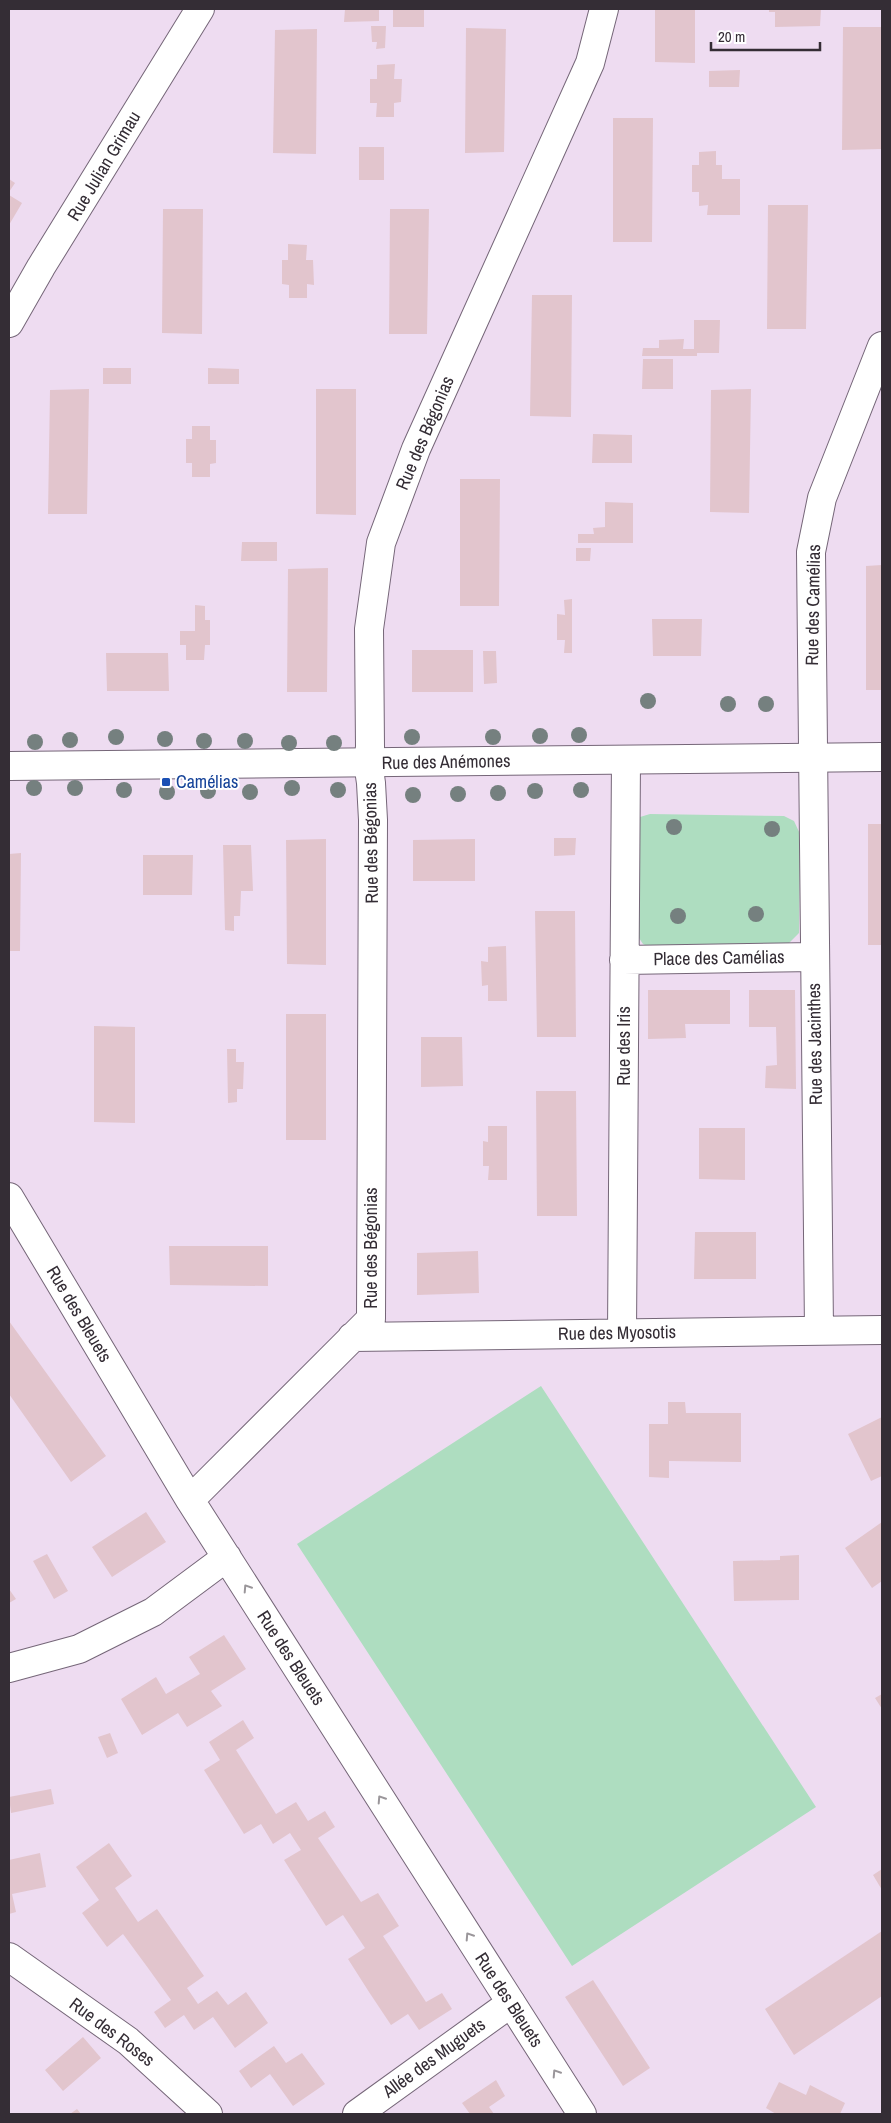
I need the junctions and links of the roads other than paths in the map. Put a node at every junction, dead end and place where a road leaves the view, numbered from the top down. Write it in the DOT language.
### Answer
graph roads {
  1 [pos="200,9"];
  2 [pos="604,9"];
  3 [pos="9,323"];
  4 [pos="882,346"];
  5 [pos="882,757"];
  6 [pos="812,758"];
  7 [pos="626,760"];
  8 [pos="368,762"];
  9 [pos="9,766"];
  10 [pos="815,957"];
  11 [pos="624,960"];
  12 [pos="9,1197"];
  13 [pos="819,1330"];
  14 [pos="882,1330"];
  15 [pos="622,1333"];
  16 [pos="352,1337"];
  17 [pos="190,1500"];
  18 [pos="227,1557"];
  19 [pos="9,1668"];
  20 [pos="9,1958"];
  21 [pos="511,2003"];
  22 [pos="208,2114"];
  23 [pos="357,2114"];
  24 [pos="582,2114"];
  1 -- 3 [label="street, Rue Julian Grimau"];
  2 -- 8 [label="street, Rue des Bégonias"];
  4 -- 6 [label="street, Rue des Camélias"];
  5 -- 6 [label="street, Rue des Anémones"];
  6 -- 7 [label="street, Rue des Anémones"];
  6 -- 10 [label="street, Rue des Jacinthes"];
  7 -- 8 [label="street, Rue des Anémones"];
  7 -- 11 [label="street, Rue des Iris"];
  8 -- 9 [label="street, Rue des Anémones"];
  8 -- 16 [label="street, Rue des Bégonias"];
  10 -- 11 [label="street, Place des Camélias"];
  10 -- 13 [label="street, Rue des Jacinthes"];
  11 -- 15 [label="street, Rue des Iris"];
  12 -- 17 [label="street, Rue des Bleuets"];
  13 -- 14 [label="street, Rue des Myosotis"];
  13 -- 15 [label="street, Rue des Myosotis"];
  15 -- 16 [label="street, Rue des Myosotis"];
  16 -- 17 [label="street, Rue des Bégonias"];
  17 -- 18 [label="street, Rue des Bleuets"];
  18 -- 19 [label="street"];
  21 -- 18 [label="street, Rue des Bleuets, one-way"];
  20 -- 22 [label="street, Rue des Roses"];
  21 -- 23 [label="street, Allée des Muguets"];
  24 -- 21 [label="street, Rue des Bleuets, one-way"];
}
